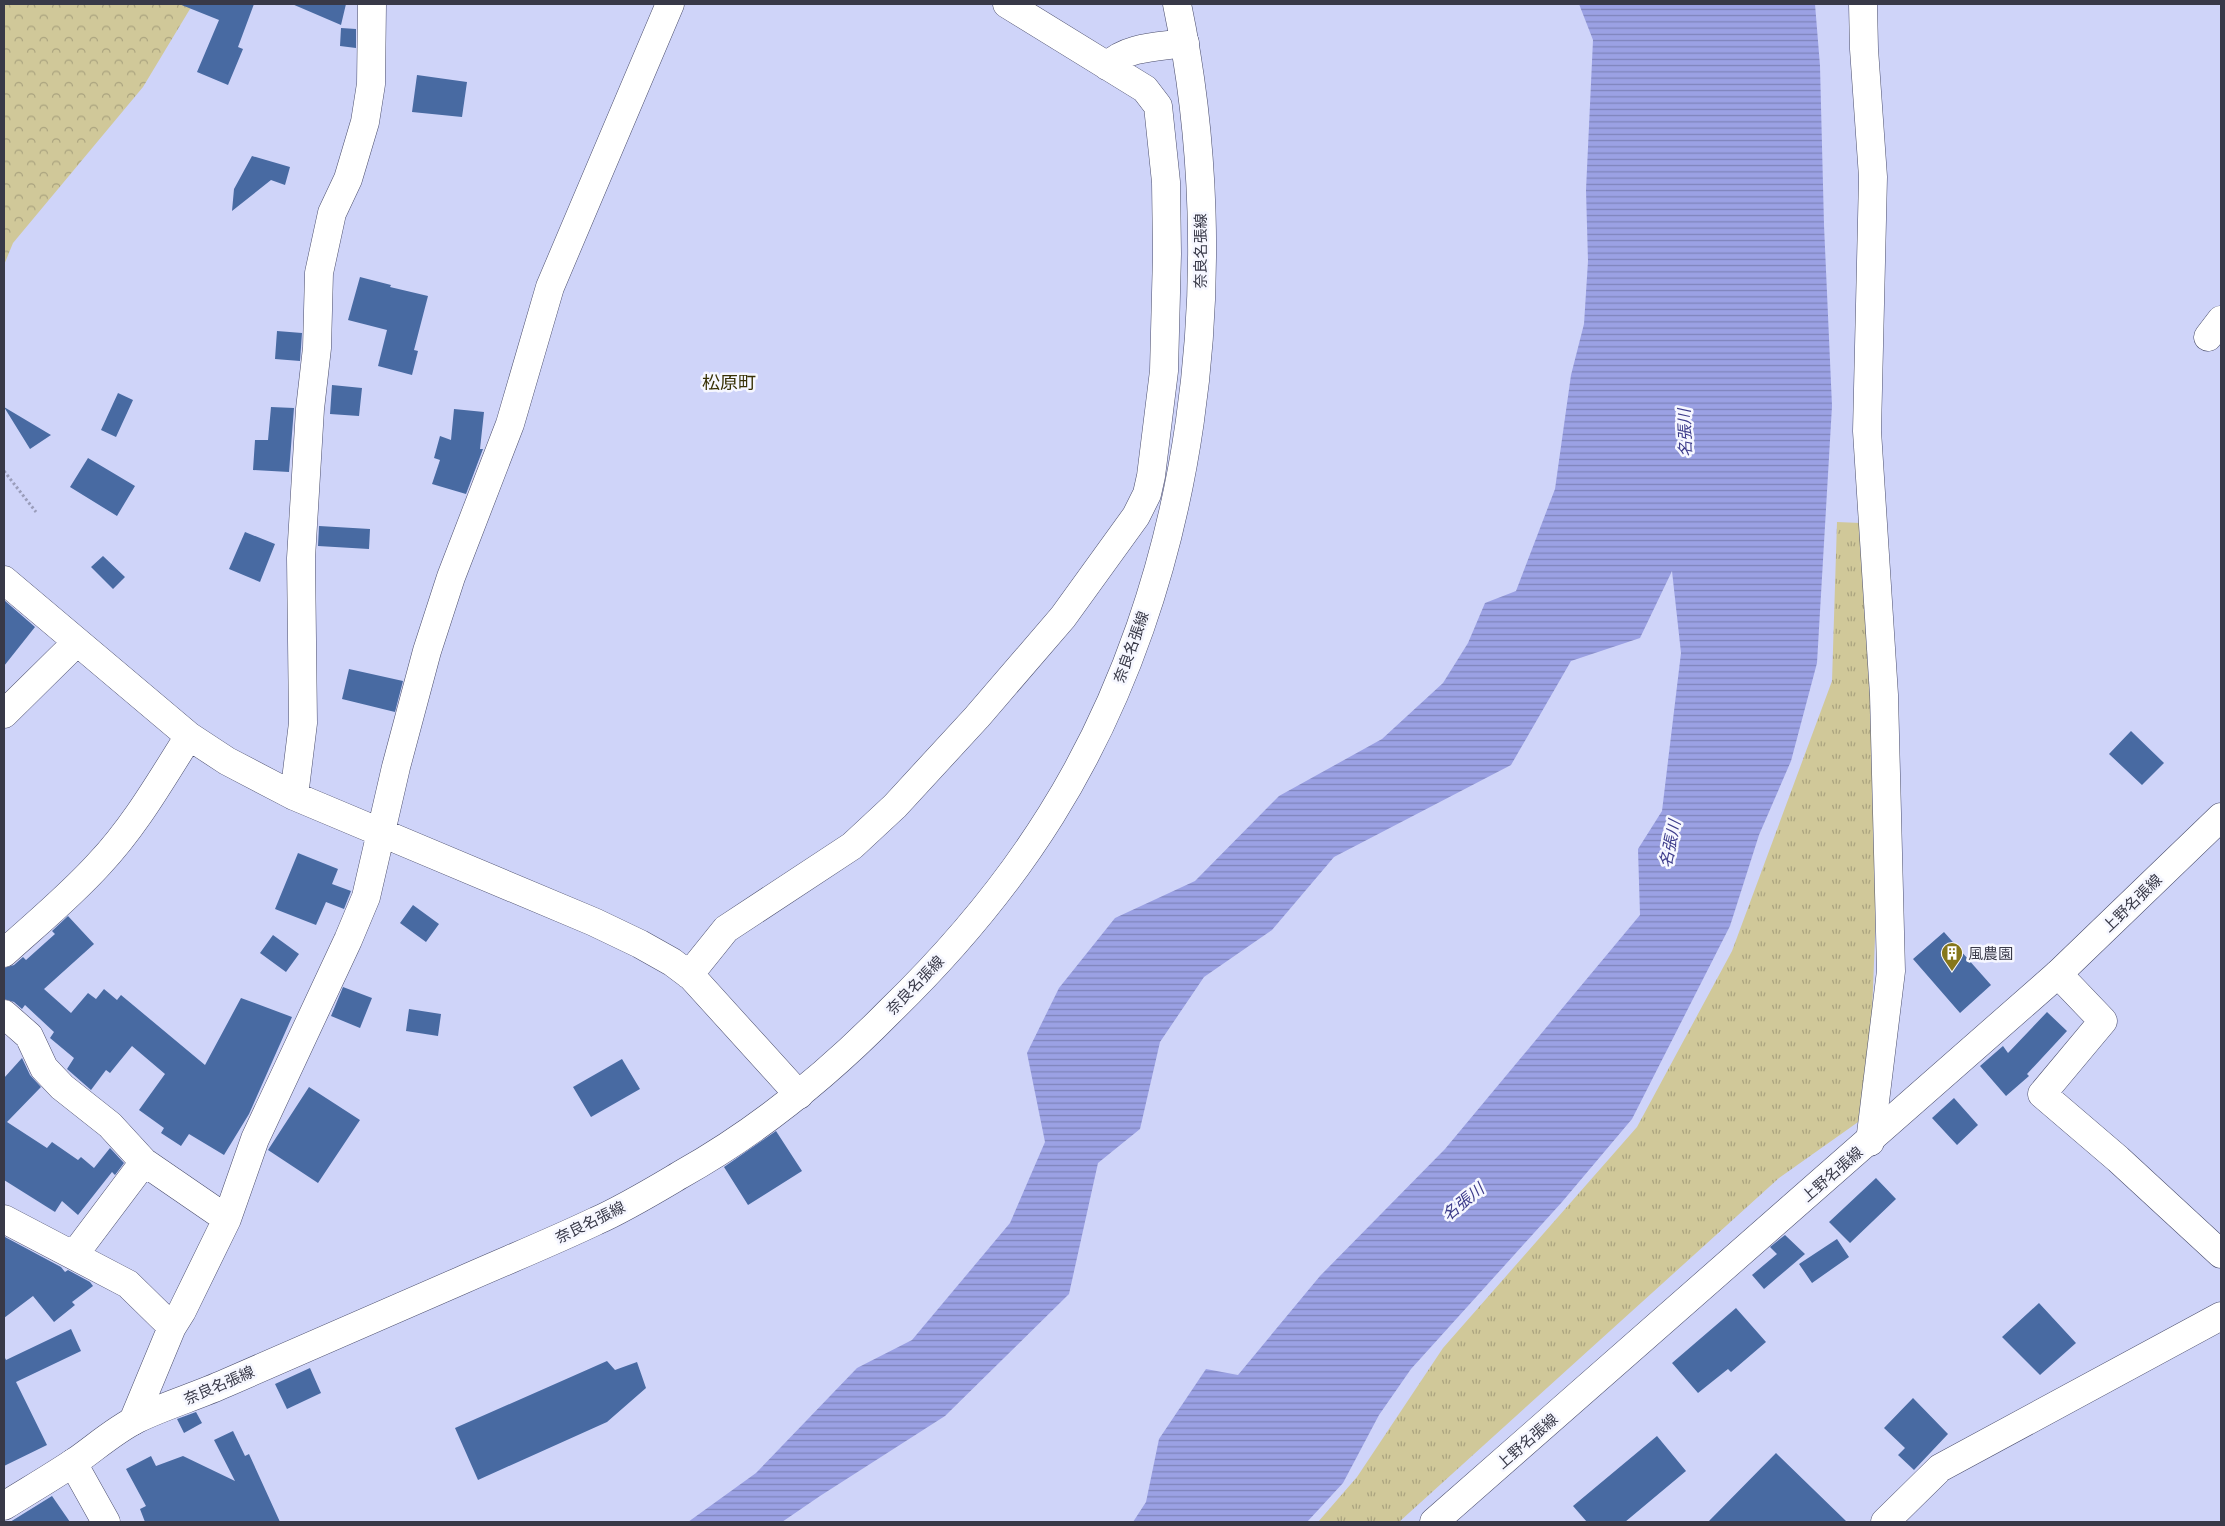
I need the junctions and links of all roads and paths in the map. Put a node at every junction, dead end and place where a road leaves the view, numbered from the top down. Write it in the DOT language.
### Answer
graph roads {
  1 [pos="372,4"];
  2 [pos="670,4"];
  3 [pos="1007,4"];
  4 [pos="1177,4"];
  5 [pos="1863,4"];
  6 [pos="1185,43"];
  7 [pos="1107,66"];
  8 [pos="4,472"];
  9 [pos="36,512"];
  10 [pos="4,580"];
  11 [pos="77,642"];
  12 [pos="4,714"];
  13 [pos="189,736"];
  14 [pos="294,796"];
  15 [pos="2221,817"];
  16 [pos="382,834"];
  17 [pos="4,953"];
  18 [pos="2058,974"];
  19 [pos="689,975"];
  20 [pos="4,1014"];
  21 [pos="799,1095"];
  22 [pos="1870,1142"];
  23 [pos="144,1162"];
  24 [pos="4,1219"];
  25 [pos="227,1219"];
  26 [pos="2221,1254"];
  27 [pos="74,1255"];
  28 [pos="2221,1316"];
  29 [pos="172,1327"];
  30 [pos="133,1421"];
  31 [pos="73,1463"];
  32 [pos="4,1506"];
  33 [pos="106,1522"];
  34 [pos="1434,1522"];
  35 [pos="1885,1522"];
  1 -- 14 [label="street"];
  2 -- 16 [label="street"];
  3 -- 7 [label="street"];
  4 -- 6 [label="street, 奈良名張線"];
  5 -- 22 [label="street"];
  6 -- 7 [label="street"];
  6 -- 21 [label="street, 奈良名張線"];
  7 -- 19 [label="street"];
  8 -- 9 [label="path"];
  10 -- 11 [label="street"];
  11 -- 12 [label="street"];
  11 -- 13 [label="street"];
  13 -- 14 [label="street"];
  13 -- 17 [label="street"];
  14 -- 16 [label="street"];
  15 -- 18 [label="street, 上野名張線"];
  16 -- 19 [label="street"];
  16 -- 25 [label="street"];
  18 -- 22 [label="street, 上野名張線"];
  18 -- 26 [label="street"];
  19 -- 21 [label="street"];
  20 -- 23 [label="street"];
  21 -- 30 [label="street, 奈良名張線"];
  22 -- 34 [label="street, 上野名張線"];
  23 -- 25 [label="street"];
  23 -- 27 [label="street"];
  24 -- 27 [label="street"];
  25 -- 29 [label="street"];
  27 -- 29 [label="street"];
  28 -- 35 [label="street"];
  29 -- 30 [label="street"];
  30 -- 31 [label="street, 奈良名張線"];
  31 -- 32 [label="street, 奈良名張線"];
  31 -- 33 [label="street"];
}
